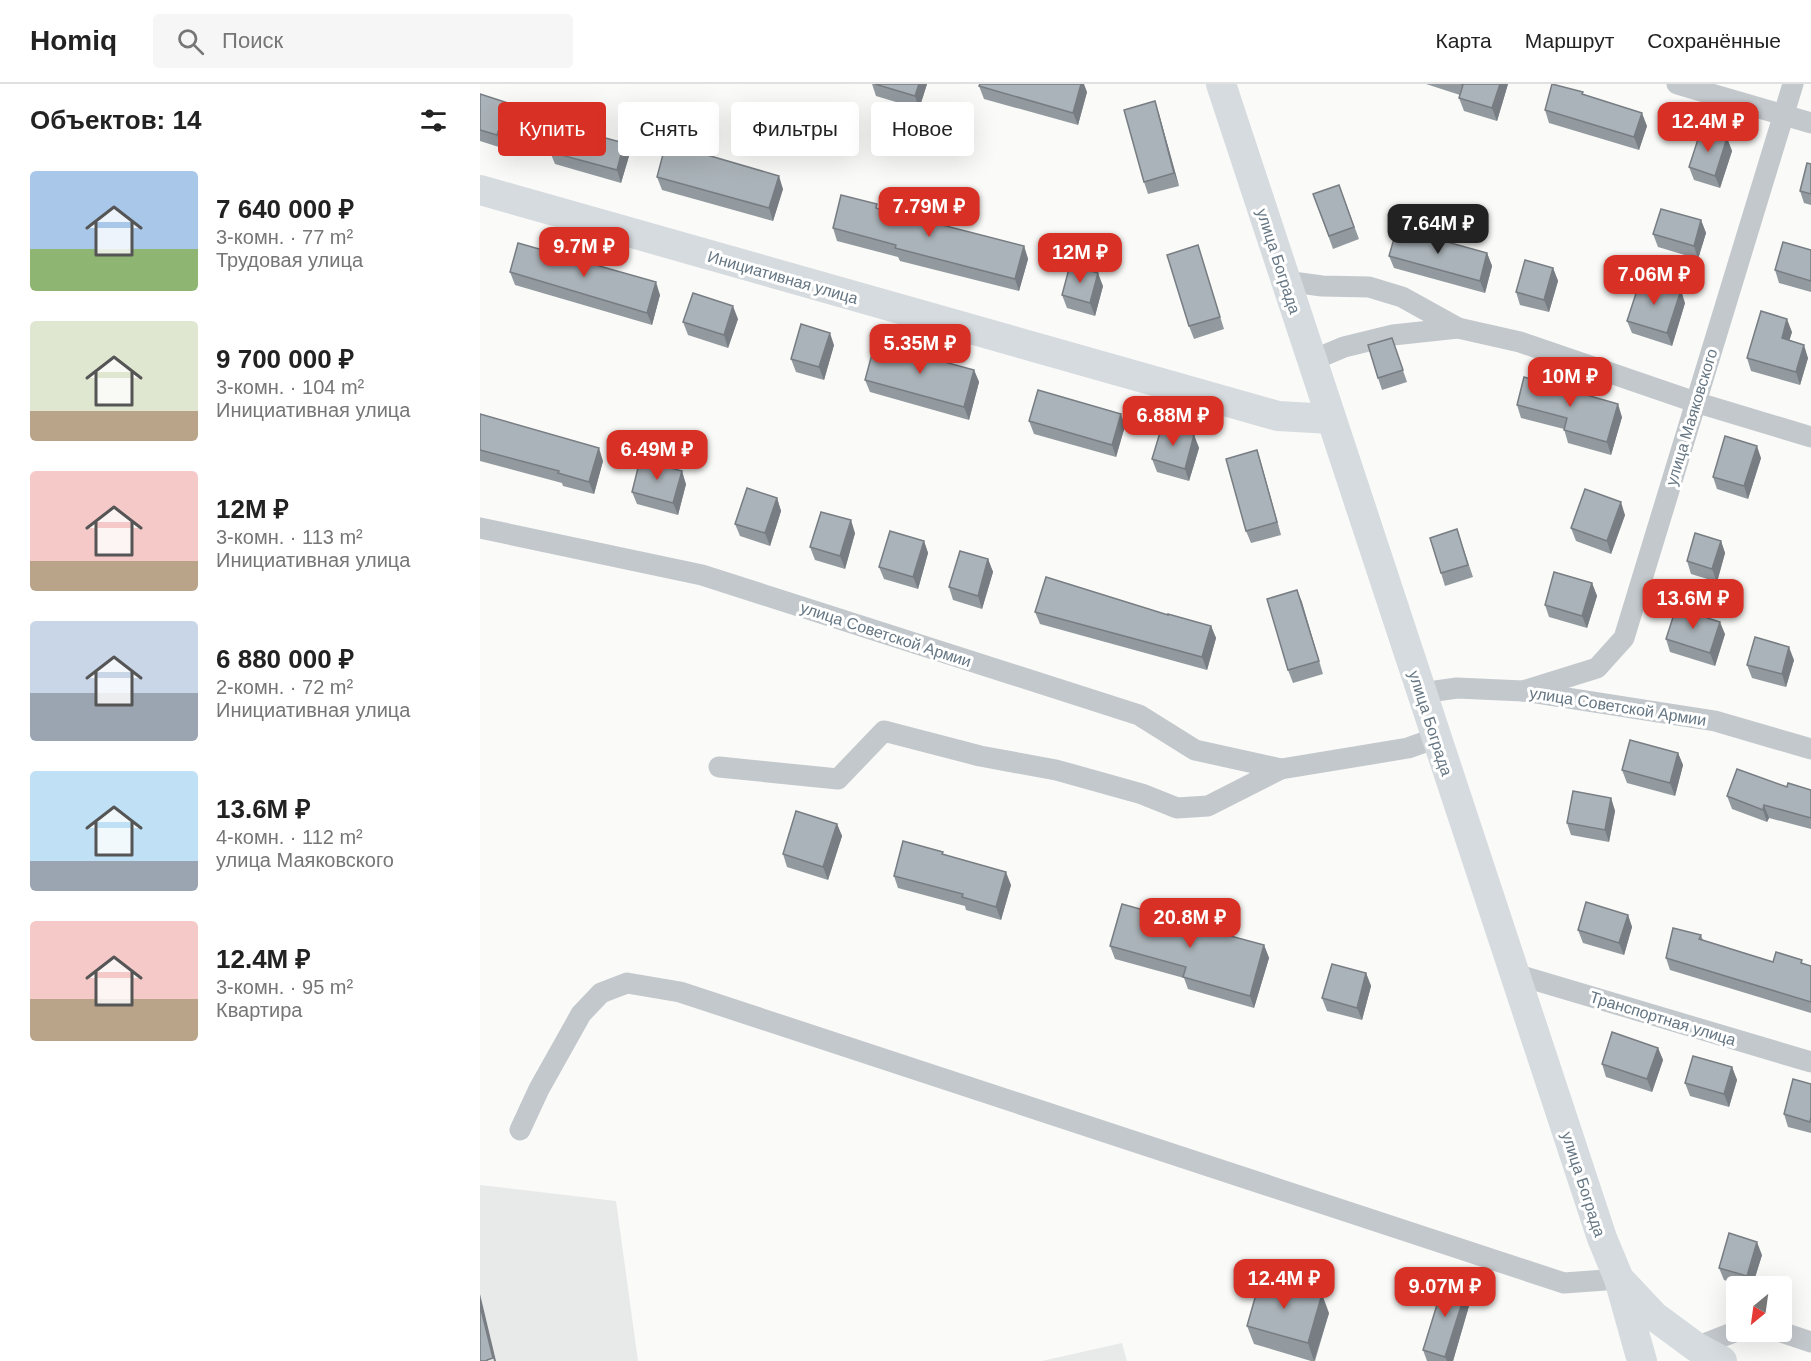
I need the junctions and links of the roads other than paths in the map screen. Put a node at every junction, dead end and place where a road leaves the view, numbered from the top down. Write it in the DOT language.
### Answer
graph roads {
  1 [pos="1221,84"];
  2 [pos="1677,84"];
  3 [pos="1793,84"];
  4 [pos="1784,115"];
  5 [pos="1811,123"];
  6 [pos="480,190"];
  7 [pos="1285,281"];
  8 [pos="1458,328"];
  9 [pos="1313,360"];
  10 [pos="1695,402"];
  11 [pos="1331,419"];
  12 [pos="1811,437"];
  13 [pos="480,528"];
  14 [pos="1523,691"];
  15 [pos="1422,693"];
  16 [pos="1436,738"];
  17 [pos="1811,749"];
  18 [pos="719,767"];
  19 [pos="1281,769"];
  20 [pos="1515,974"];
  21 [pos="1811,1062"];
  22 [pos="520,1130"];
  23 [pos="1618,1279"];
  24 [pos="1726,1335"];
  25 [pos="1792,1336"];
  26 [pos="1811,1342"];
  27 [pos="1696,1347"];
  28 [pos="1642,1361"];
  29 [pos="1722,1361"];
  1 -- 7 [label="main road, улица Бограда"];
  2 -- 4 [label="street"];
  3 -- 4 [label="street, улица Маяковского"];
  4 -- 5 [label="street"];
  4 -- 10 [label="street, улица Маяковского"];
  6 -- 11 [label="main road, Инициативная улица"];
  7 -- 8 [label="street"];
  7 -- 9 [label="main road, улица Бограда"];
  8 -- 9 [label="street"];
  8 -- 10 [label="street"];
  9 -- 11 [label="main road, улица Бограда"];
  10 -- 12 [label="street"];
  10 -- 14 [label="street, улица Маяковского"];
  11 -- 15 [label="main road, улица Бограда"];
  13 -- 19 [label="street, улица Советской Армии"];
  14 -- 15 [label="street, улица Советской Армии"];
  14 -- 17 [label="street, улица Советской Армии"];
  15 -- 16 [label="main road, улица Бограда"];
  16 -- 19 [label="street, улица Советской Армии"];
  16 -- 20 [label="main road, улица Бограда"];
  18 -- 19 [label="street, улица Советской Армии"];
  20 -- 21 [label="street, Транспортная улица"];
  20 -- 23 [label="main road, улица Бограда"];
  22 -- 23 [label="street"];
  23 -- 27 [label="main road"];
  23 -- 28 [label="main road, улица Бограда"];
  24 -- 27 [label="street"];
  25 -- 26 [label="street"];
  27 -- 29 [label="main road"];
}
